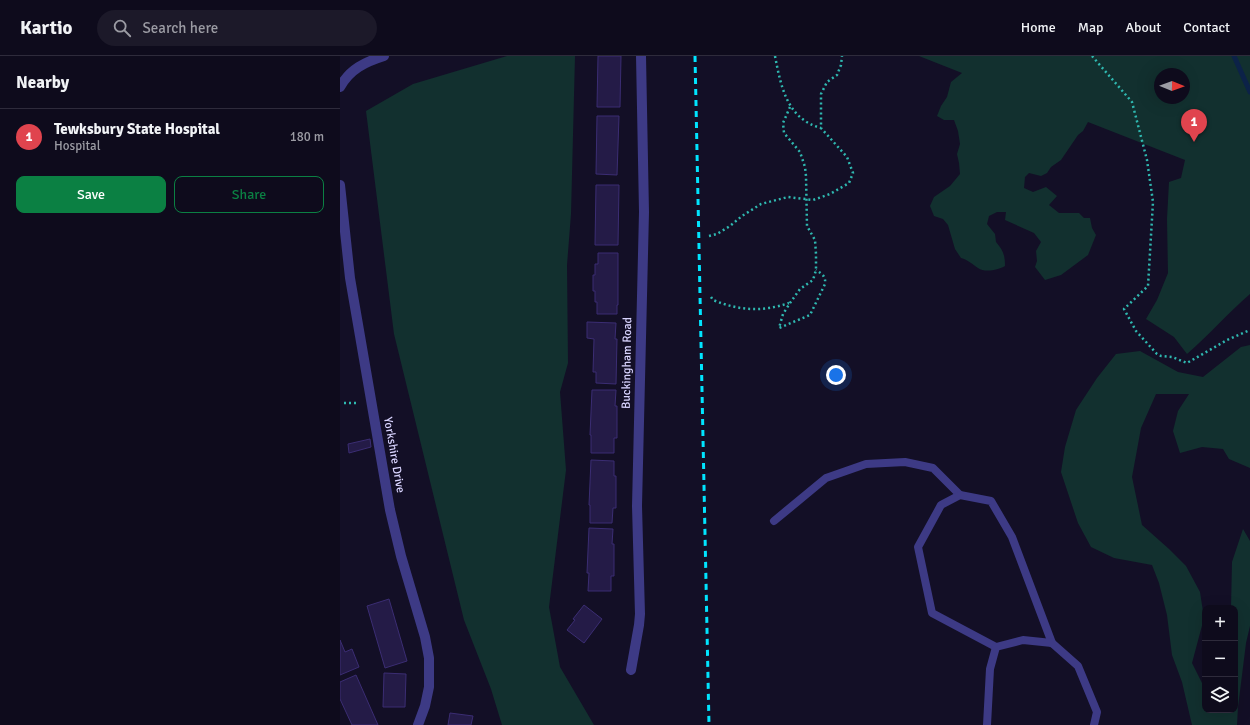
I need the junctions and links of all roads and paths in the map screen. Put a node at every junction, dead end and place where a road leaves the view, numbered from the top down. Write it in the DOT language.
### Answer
graph roads {
  1 [pos="384,56"];
  2 [pos="641,56"];
  3 [pos="775,56"];
  4 [pos="842,56"];
  5 [pos="1092,56"];
  6 [pos="341,83"];
  7 [pos="790,107"];
  8 [pos="821,128"];
  9 [pos="340,185"];
  10 [pos="807,199"];
  11 [pos="709,236"];
  12 [pos="816,270"];
  13 [pos="711,297"];
  14 [pos="790,303"];
  15 [pos="1250,330"];
  16 [pos="960,494"];
  17 [pos="774,521"];
  18 [pos="1052,643"];
  19 [pos="996,647"];
  20 [pos="631,670"];
  21 [pos="418,725"];
  22 [pos="987,725"];
  23 [pos="1094,725"];
  1 -- 6 [label="street"];
  2 -- 20 [label="street, Buckingham Road"];
  3 -- 7 [label="path"];
  4 -- 8 [label="path"];
  5 -- 15 [label="path"];
  7 -- 8 [label="path"];
  7 -- 10 [label="path"];
  8 -- 10 [label="path"];
  9 -- 21 [label="street, Yorkshire Drive"];
  10 -- 11 [label="path"];
  10 -- 12 [label="path"];
  12 -- 14 [label="path"];
  12 -- 14 [label="path"];
  13 -- 14 [label="path"];
  16 -- 17 [label="lane"];
  16 -- 18 [label="lane"];
  16 -- 19 [label="lane"];
  18 -- 19 [label="lane"];
  18 -- 23 [label="lane"];
  19 -- 22 [label="lane"];
}
